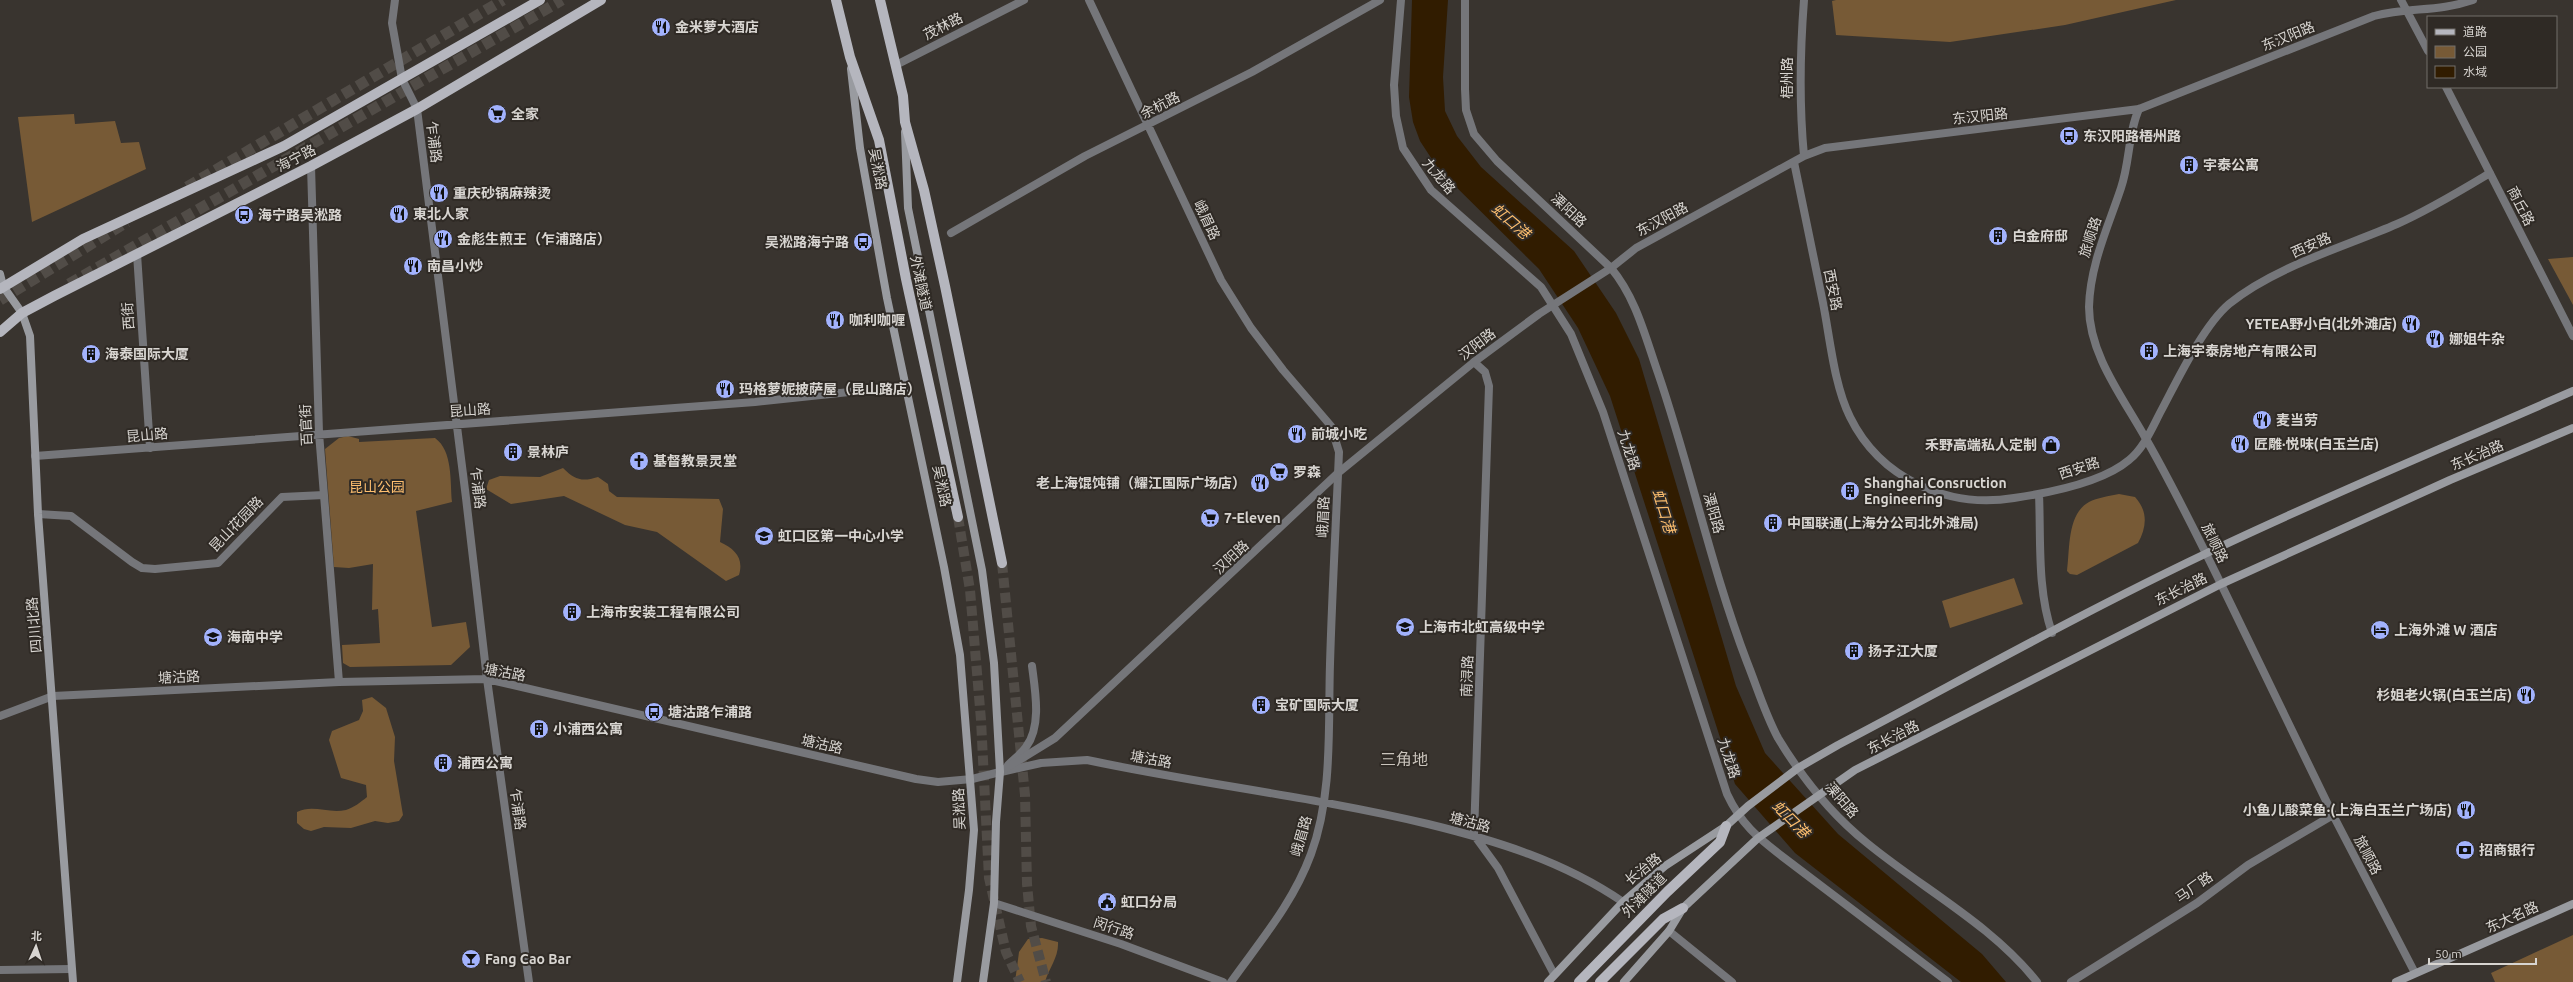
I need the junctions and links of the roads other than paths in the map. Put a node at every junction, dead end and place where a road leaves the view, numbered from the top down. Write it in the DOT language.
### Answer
graph roads {
  1 [pos="395,0"];
  2 [pos="540,0"];
  3 [pos="601,0"];
  4 [pos="836,0"];
  5 [pos="880,0"];
  6 [pos="1024,0"];
  7 [pos="1089,0"];
  8 [pos="1380,0"];
  9 [pos="1401,0"];
  10 [pos="1465,0"];
  11 [pos="1804,0"];
  12 [pos="2401,0"];
  13 [pos="2473,0"];
  14 [pos="2406,9"];
  15 [pos="2427,49"];
  16 [pos="850,57"];
  17 [pos="896,65"];
  18 [pos="402,79"];
  19 [pos="2447,88"];
  20 [pos="417,109"];
  21 [pos="2139,109"];
  22 [pos="905,122"];
  23 [pos="1149,125"];
  24 [pos="1804,156"];
  25 [pos="1794,162"];
  26 [pos="311,166"];
  27 [pos="2490,173"];
  28 [pos="952,233"];
  29 [pos="136,254"];
  30 [pos="1611,268"];
  31 [pos="0,274"];
  32 [pos="2,288"];
  33 [pos="1577,289"];
  34 [pos="1557,303"];
  35 [pos="22,313"];
  36 [pos="0,332"];
  37 [pos="2573,336"];
  38 [pos="1474,362"];
  39 [pos="906,386"];
  40 [pos="2573,391"];
  41 [pos="457,424"];
  42 [pos="2573,428"];
  43 [pos="319,433"];
  44 [pos="2146,439"];
  45 [pos="150,448"];
  46 [pos="35,456"];
  47 [pos="1338,473"];
  48 [pos="2039,494"];
  49 [pos="324,495"];
  50 [pos="38,514"];
  51 [pos="958,517"];
  52 [pos="2206,554"];
  53 [pos="1002,563"];
  54 [pos="2221,584"];
  55 [pos="2052,633"];
  56 [pos="1032,666"];
  57 [pos="487,679"];
  58 [pos="339,682"];
  59 [pos="53,696"];
  60 [pos="0,716"];
  61 [pos="1795,771"];
  62 [pos="1000,772"];
  63 [pos="972,779"];
  64 [pos="1768,791"];
  65 [pos="1816,796"];
  66 [pos="1323,800"];
  67 [pos="1737,816"];
  68 [pos="2333,816"];
  69 [pos="1726,826"];
  70 [pos="1474,835"];
  71 [pos="1758,838"];
  72 [pos="1623,902"];
  73 [pos="994,903"];
  74 [pos="2573,904"];
  75 [pos="1683,908"];
  76 [pos="1669,931"];
  77 [pos="71,969"];
  78 [pos="0,970"];
  79 [pos="2415,973"];
  80 [pos="1554,974"];
  81 [pos="73,982"];
  82 [pos="530,982"];
  83 [pos="957,982"];
  84 [pos="982,982"];
  85 [pos="1223,982"];
  86 [pos="1232,982"];
  87 [pos="1548,982"];
  88 [pos="1579,982"];
  89 [pos="1600,982"];
  90 [pos="1624,982"];
  91 [pos="1732,982"];
  92 [pos="1948,982"];
  93 [pos="2037,982"];
  94 [pos="2071,982"];
  95 [pos="2396,982"];
  1 -- 18 [label="street, 乍浦路"];
  2 -- 18 [label="main road, 海宁路"];
  3 -- 20 [label="main road, 海宁路"];
  4 -- 16 [label="main road, 吴淞路"];
  5 -- 17 [label="main road, 吴淞路"];
  6 -- 17 [label="street, 茂林路"];
  7 -- 23 [label="street, 峨眉路"];
  8 -- 23 [label="street, 余杭路"];
  9 -- 34 [label="street, 九龙路"];
  10 -- 30 [label="street, 溧阳路"];
  11 -- 24 [label="street, 梧州路"];
  12 -- 14 [label="street"];
  13 -- 14 [label="street, 东汉阳路"];
  14 -- 15 [label="street"];
  14 -- 21 [label="street, 东汉阳路"];
  16 -- 39 [label="main road, 吴淞路"];
  16 -- 51 [label="main road, 外滩隧道"];
  17 -- 22 [label="main road, 吴淞路"];
  18 -- 20 [label="street, 乍浦路"];
  18 -- 32 [label="main road, 海宁路"];
  19 -- 27 [label="street, 商丘路"];
  20 -- 26 [label="main road, 海宁路"];
  20 -- 41 [label="street, 乍浦路"];
  21 -- 24 [label="street, 东汉阳路"];
  21 -- 44 [label="street, 旅顺路"];
  22 -- 53 [label="main road, 外滩隧道"];
  22 -- 62 [label="main road, 吴淞路"];
  23 -- 28 [label="street, 余杭路"];
  23 -- 47 [label="street, 峨眉路"];
  24 -- 25 [label="street, 东汉阳路"];
  25 -- 30 [label="street, 东汉阳路"];
  25 -- 48 [label="street, 西安路"];
  26 -- 29 [label="main road, 海宁路"];
  26 -- 43 [label="street, 百官街"];
  27 -- 37 [label="street, 商丘路"];
  27 -- 44 [label="street, 西安路"];
  29 -- 35 [label="main road, 海宁路"];
  29 -- 45 [label="street, 西街"];
  30 -- 33 [label="street, 东汉阳路"];
  30 -- 61 [label="street, 溧阳路"];
  31 -- 32 [label="main road, 四川北路"];
  32 -- 35 [label="main road, 四川北路"];
  33 -- 34 [label="street, 汉阳路"];
  34 -- 38 [label="street, 汉阳路"];
  34 -- 67 [label="street, 九龙路"];
  35 -- 36 [label="main road, 海宁路"];
  35 -- 46 [label="main road, 四川北路"];
  38 -- 47 [label="street, 汉阳路"];
  38 -- 70 [label="street, 南浔路"];
  39 -- 41 [label="street, 昆山路"];
  39 -- 63 [label="main road, 吴淞路"];
  40 -- 52 [label="main road, 东长治路"];
  41 -- 43 [label="street, 昆山路"];
  41 -- 57 [label="street, 乍浦路"];
  42 -- 54 [label="main road, 东长治路"];
  43 -- 45 [label="street, 昆山路"];
  43 -- 49 [label="street, 百官街"];
  44 -- 48 [label="street, 西安路"];
  44 -- 52 [label="street, 旅顺路"];
  45 -- 46 [label="street, 昆山路"];
  46 -- 50 [label="main road, 四川北路"];
  47 -- 62 [label="street, 汉阳路"];
  47 -- 66 [label="street, 峨眉路"];
  48 -- 55 [label="street"];
  49 -- 50 [label="street, 昆山花园路"];
  49 -- 58 [label="street, 百官街"];
  50 -- 59 [label="main road, 四川北路"];
  52 -- 54 [label="street, 旅顺路"];
  52 -- 55 [label="main road, 东长治路"];
  54 -- 65 [label="main road, 东长治路"];
  54 -- 68 [label="street, 旅顺路"];
  55 -- 61 [label="main road, 东长治路"];
  56 -- 62 [label="street"];
  57 -- 58 [label="street, 塘沽路"];
  57 -- 63 [label="street, 塘沽路"];
  57 -- 82 [label="street, 乍浦路"];
  58 -- 59 [label="street, 塘沽路"];
  59 -- 60 [label="street, 塘沽路"];
  59 -- 77 [label="main road, 四川北路"];
  61 -- 64 [label="main road, 东长治路"];
  61 -- 65 [label="street, 溧阳路"];
  62 -- 63 [label="street, 塘沽路"];
  62 -- 66 [label="street, 塘沽路"];
  62 -- 73 [label="main road, 吴淞路"];
  63 -- 83 [label="main road, 吴淞路"];
  64 -- 67 [label="main road, 长治路"];
  65 -- 71 [label="main road"];
  65 -- 93 [label="street, 溧阳路"];
  66 -- 70 [label="street, 塘沽路"];
  66 -- 86 [label="street, 峨眉路"];
  67 -- 69 [label="main road, 长治路"];
  67 -- 71 [label="street, 九龙路"];
  68 -- 79 [label="street, 旅顺路"];
  68 -- 94 [label="street, 马厂路"];
  69 -- 72 [label="main road, 长治路"];
  69 -- 88 [label="main road, 外滩隧道"];
  70 -- 72 [label="street, 塘沽路"];
  70 -- 80 [label="street"];
  71 -- 75 [label="main road"];
  71 -- 92 [label="street, 九龙路"];
  72 -- 80 [label="main road, 长治路"];
  73 -- 84 [label="main road, 吴淞路"];
  73 -- 85 [label="street, 闵行路"];
  74 -- 79 [label="main road, 东大名路"];
  75 -- 76 [label="main road"];
  75 -- 89 [label="main road"];
  76 -- 90 [label="main road"];
  76 -- 91 [label="street"];
  77 -- 78 [label="street"];
  77 -- 81 [label="main road, 四川北路"];
  79 -- 95 [label="main road, 东大名路"];
  80 -- 87 [label="main road, 长治路"];
}
